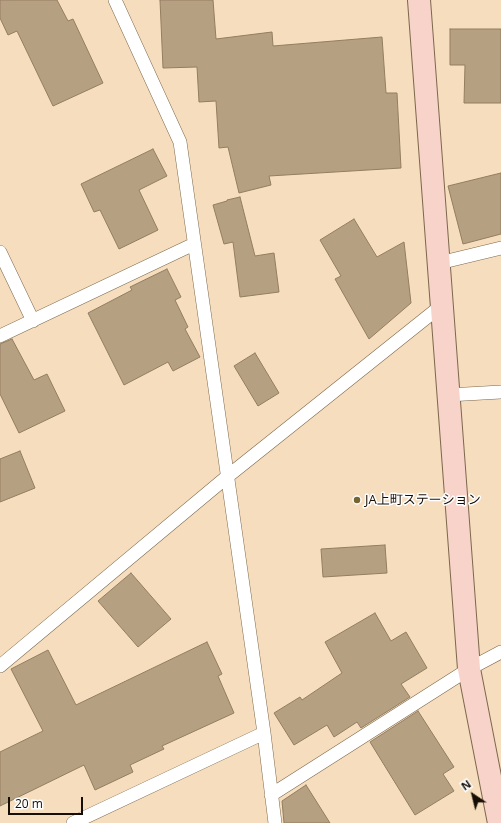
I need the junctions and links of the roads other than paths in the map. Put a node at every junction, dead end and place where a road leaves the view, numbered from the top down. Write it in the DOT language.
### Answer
graph roads {
  1 [pos="115,0"];
  2 [pos="419,0"];
  3 [pos="194,244"];
  4 [pos="501,248"];
  5 [pos="0,252"];
  6 [pos="439,263"];
  7 [pos="441,306"];
  8 [pos="33,321"];
  9 [pos="0,336"];
  10 [pos="501,392"];
  11 [pos="448,395"];
  12 [pos="228,476"];
  13 [pos="501,652"];
  14 [pos="0,666"];
  15 [pos="469,669"];
  16 [pos="264,733"];
  17 [pos="271,795"];
  18 [pos="73,823"];
  19 [pos="275,823"];
  20 [pos="499,823"];
  1 -- 3 [label="lane"];
  2 -- 6 [label="street"];
  3 -- 8 [label="lane"];
  3 -- 12 [label="lane"];
  4 -- 6 [label="lane"];
  5 -- 8 [label="lane"];
  6 -- 7 [label="street"];
  7 -- 11 [label="street"];
  7 -- 12 [label="lane"];
  8 -- 9 [label="lane"];
  10 -- 11 [label="lane"];
  11 -- 15 [label="street"];
  12 -- 14 [label="lane"];
  12 -- 16 [label="lane"];
  13 -- 15 [label="lane"];
  15 -- 17 [label="lane"];
  15 -- 20 [label="street"];
  16 -- 17 [label="lane"];
  16 -- 18 [label="lane"];
  17 -- 19 [label="lane"];
}
